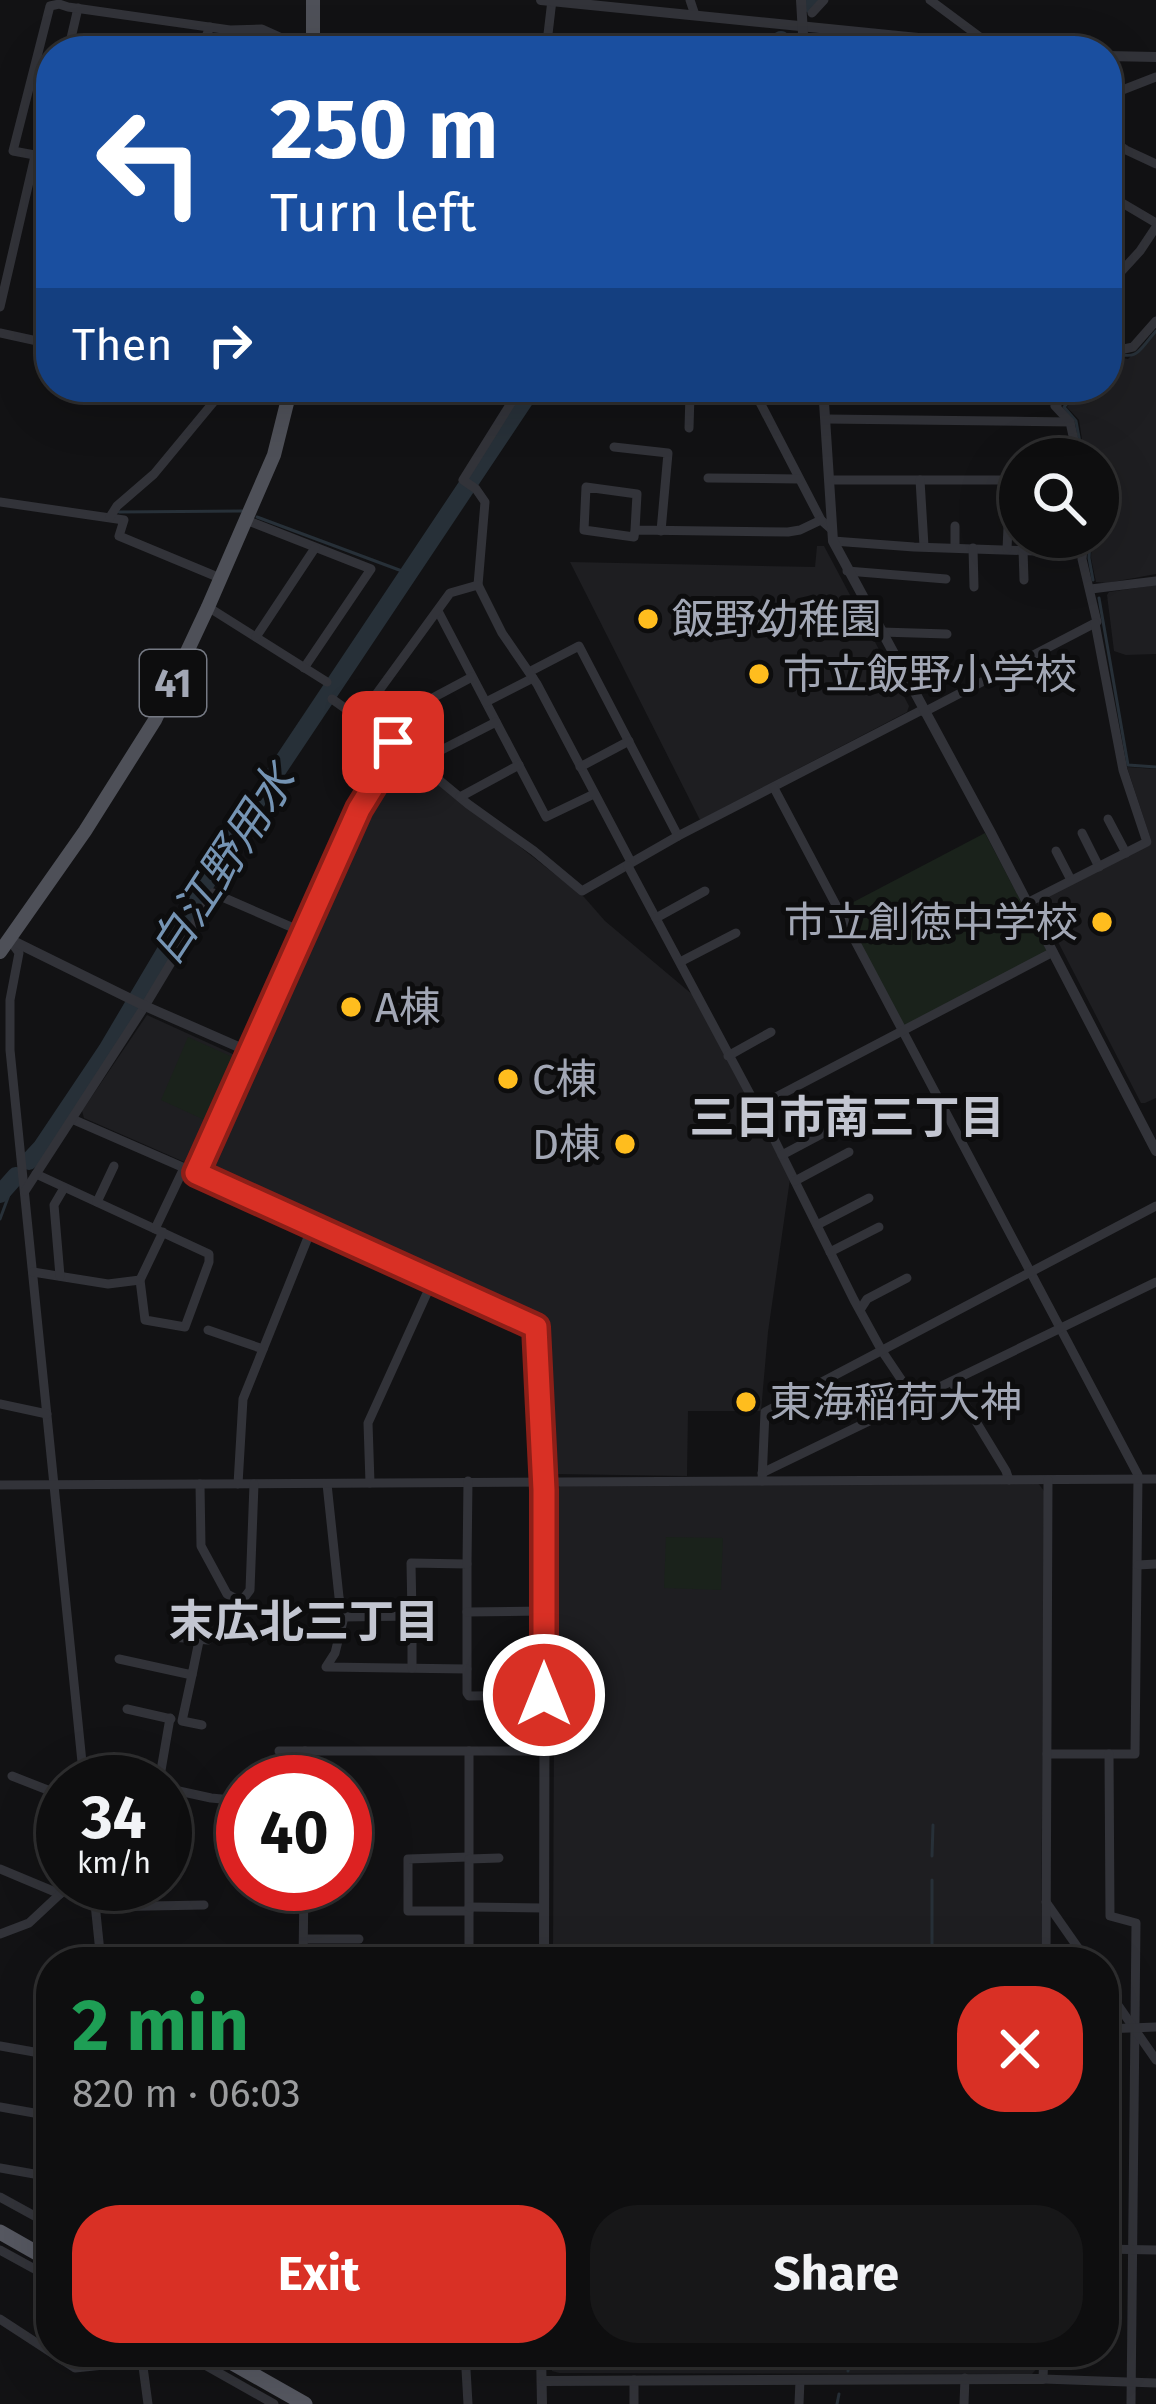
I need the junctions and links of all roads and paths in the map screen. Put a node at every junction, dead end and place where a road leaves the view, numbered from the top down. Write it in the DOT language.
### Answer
graph roads {
  1 [pos="314,0"];
  2 [pos="541,0"];
  3 [pos="552,0"];
  4 [pos="690,0"];
  5 [pos="801,0"];
  6 [pos="824,0"];
  7 [pos="930,0"];
  8 [pos="60,2"];
  9 [pos="78,8"];
  10 [pos="812,13"];
  11 [pos="695,15"];
  12 [pos="210,27"];
  13 [pos="802,28"];
  14 [pos="42,36"];
  15 [pos="71,36"];
  16 [pos="206,36"];
  17 [pos="278,36"];
  18 [pos="313,36"];
  19 [pos="548,36"];
  20 [pos="803,36"];
  21 [pos="876,36"];
  22 [pos="978,36"];
  23 [pos="1122,56"];
  24 [pos="1156,57"];
  25 [pos="36,61"];
  26 [pos="1156,77"];
  27 [pos="1122,90"];
  28 [pos="1122,147"];
  29 [pos="36,155"];
  30 [pos="1156,164"];
  31 [pos="36,184"];
  32 [pos="1122,203"];
  33 [pos="1156,225"];
  34 [pos="1122,271"];
  35 [pos="0,308"];
  36 [pos="1156,321"];
  37 [pos="0,333"];
  38 [pos="36,341"];
  39 [pos="1122,348"];
  40 [pos="214,402"];
  41 [pos="287,402"];
  42 [pos="512,402"];
  43 [pos="690,402"];
  44 [pos="760,402"];
  45 [pos="824,402"];
  46 [pos="1059,402"];
  47 [pos="826,419"];
  48 [pos="1070,422"];
  49 [pos="689,428"];
  50 [pos="1073,438"];
  51 [pos="614,447"];
  52 [pos="708,478"];
  53 [pos="799,479"];
  54 [pos="830,480"];
  55 [pos="920,480"];
  56 [pos="999,480"];
  57 [pos="0,502"];
  58 [pos="110,517"];
  59 [pos="246,520"];
  60 [pos="955,526"];
  61 [pos="635,530"];
  62 [pos="828,530"];
  63 [pos="662,531"];
  64 [pos="923,546"];
  65 [pos="955,547"];
  66 [pos="315,548"];
  67 [pos="974,548"];
  68 [pos="999,549"];
  69 [pos="1028,558"];
  70 [pos="1082,558"];
  71 [pos="848,571"];
  72 [pos="220,578"];
  73 [pos="946,580"];
  74 [pos="1024,580"];
  75 [pos="1156,580"];
  76 [pos="478,586"];
  77 [pos="974,587"];
  78 [pos="1091,590"];
  79 [pos="208,607"];
  80 [pos="438,611"];
  81 [pos="1095,623"];
  82 [pos="881,632"];
  83 [pos="946,634"];
  84 [pos="256,637"];
  85 [pos="304,668"];
  86 [pos="531,675"];
  87 [pos="472,677"];
  88 [pos="327,682"];
  89 [pos="379,691"];
  90 [pos="332,699"];
  91 [pos="486,702"];
  92 [pos="923,711"];
  93 [pos="359,718"];
  94 [pos="496,722"];
  95 [pos="629,741"];
  96 [pos="398,746"];
  97 [pos="418,762"];
  98 [pos="519,765"];
  99 [pos="580,767"];
  100 [pos="774,788"];
  101 [pos="594,794"];
  102 [pos="460,797"];
  103 [pos="1108,819"];
  104 [pos="1082,832"];
  105 [pos="678,836"];
  106 [pos="1056,851"];
  107 [pos="1126,853"];
  108 [pos="629,864"];
  109 [pos="1099,867"];
  110 [pos="1071,880"];
  111 [pos="705,892"];
  112 [pos="1027,903"];
  113 [pos="656,918"];
  114 [pos="305,933"];
  115 [pos="736,933"];
  116 [pos="4,946"];
  117 [pos="1053,952"];
  118 [pos="680,962"];
  119 [pos="139,1003"];
  120 [pos="904,1031"];
  121 [pos="772,1032"];
  122 [pos="250,1052"];
  123 [pos="728,1055"];
  124 [pos="755,1108"];
  125 [pos="72,1119"];
  126 [pos="830,1129"];
  127 [pos="1156,1151"];
  128 [pos="849,1152"];
  129 [pos="782,1155"];
  130 [pos="114,1166"];
  131 [pos="190,1170"];
  132 [pos="36,1174"];
  133 [pos="795,1181"];
  134 [pos="64,1188"];
  135 [pos="25,1191"];
  136 [pos="869,1198"];
  137 [pos="97,1202"];
  138 [pos="1156,1206"];
  139 [pos="817,1225"];
  140 [pos="313,1226"];
  141 [pos="879,1227"];
  142 [pos="159,1231"];
  143 [pos="830,1252"];
  144 [pos="33,1272"];
  145 [pos="1029,1274"];
  146 [pos="61,1276"];
  147 [pos="907,1278"];
  148 [pos="140,1280"];
  149 [pos="433,1280"];
  150 [pos="1156,1282"];
  151 [pos="860,1310"];
  152 [pos="1058,1329"];
  153 [pos="208,1330"];
  154 [pos="263,1349"];
  155 [pos="882,1351"];
  156 [pos="952,1382"];
  157 [pos="914,1400"];
  158 [pos="0,1404"];
  159 [pos="47,1414"];
  160 [pos="762,1477"];
  161 [pos="1138,1479"];
  162 [pos="1156,1479"];
  163 [pos="544,1480"];
  164 [pos="1009,1480"];
  165 [pos="1048,1480"];
  166 [pos="468,1481"];
  167 [pos="370,1483"];
  168 [pos="54,1484"];
  169 [pos="200,1484"];
  170 [pos="238,1484"];
  171 [pos="254,1484"];
  172 [pos="327,1484"];
  173 [pos="0,1485"];
  174 [pos="467,1564"];
  175 [pos="1138,1564"];
  176 [pos="1156,1564"];
  177 [pos="242,1602"];
  178 [pos="544,1611"];
  179 [pos="467,1612"];
  180 [pos="412,1616"];
  181 [pos="344,1617"];
  182 [pos="172,1637"];
  183 [pos="200,1641"];
  184 [pos="119,1659"];
  185 [pos="412,1668"];
  186 [pos="467,1669"];
  187 [pos="192,1675"];
  188 [pos="544,1695"];
  189 [pos="127,1709"];
  190 [pos="176,1720"];
  191 [pos="202,1725"];
  192 [pos="279,1751"];
  193 [pos="305,1751"];
  194 [pos="469,1751"];
  195 [pos="544,1751"];
  196 [pos="1047,1754"];
  197 [pos="1109,1754"];
  198 [pos="81,1755"];
  199 [pos="168,1755"];
  200 [pos="305,1755"];
  201 [pos="12,1776"];
  202 [pos="36,1785"];
  203 [pos="468,1858"];
  204 [pos="499,1858"];
  205 [pos="0,1869"];
  206 [pos="36,1884"];
  207 [pos="1046,1902"];
  208 [pos="192,1905"];
  209 [pos="204,1905"];
  210 [pos="543,1908"];
  211 [pos="469,1910"];
  212 [pos="42,1911"];
  213 [pos="95,1911"];
  214 [pos="304,1911"];
  215 [pos="0,1934"];
  216 [pos="304,1939"];
  217 [pos="359,1939"];
  218 [pos="99,1947"];
  219 [pos="304,1947"];
  220 [pos="469,1947"];
  221 [pos="544,1947"];
  222 [pos="1046,1947"];
  223 [pos="1078,1947"];
  224 [pos="1119,2006"];
  225 [pos="1134,2027"];
  226 [pos="1156,2027"];
  227 [pos="1119,2028"];
  228 [pos="0,2046"];
  229 [pos="36,2052"];
  230 [pos="1156,2060"];
  231 [pos="0,2107"];
  232 [pos="36,2113"];
  233 [pos="0,2168"];
  234 [pos="36,2174"];
  235 [pos="0,2197"];
  236 [pos="36,2217"];
  237 [pos="0,2232"];
  238 [pos="1119,2249"];
  239 [pos="1132,2249"];
  240 [pos="1156,2249"];
  241 [pos="0,2250"];
  242 [pos="36,2252"];
  243 [pos="36,2270"];
  244 [pos="0,2319"];
  245 [pos="36,2343"];
  246 [pos="143,2367"];
  247 [pos="209,2367"];
  248 [pos="239,2367"];
  249 [pos="466,2367"];
  250 [pos="542,2367"];
  251 [pos="1043,2367"];
  252 [pos="964,2378"];
  253 [pos="1043,2379"];
  254 [pos="634,2380"];
  255 [pos="800,2380"];
  256 [pos="543,2381"];
  257 [pos="1132,2382"];
  258 [pos="1156,2383"];
  259 [pos="148,2404"];
  260 [pos="274,2404"];
  261 [pos="304,2404"];
  262 [pos="468,2404"];
  263 [pos="542,2404"];
  264 [pos="634,2404"];
  265 [pos="799,2404"];
  266 [pos="964,2404"];
  267 [pos="1132,2404"];
  1 -- 18 [label="main road"];
  2 -- 3 [label="street"];
  3 -- 11 [label="street"];
  3 -- 19 [label="street"];
  4 -- 11 [label="street"];
  5 -- 13 [label="street"];
  6 -- 10 [label="street"];
  7 -- 22 [label="street"];
  8 -- 9 [label="street"];
  8 -- 14 [label="street"];
  9 -- 12 [label="street"];
  9 -- 15 [label="street"];
  11 -- 13 [label="street"];
  12 -- 16 [label="street"];
  12 -- 17 [label="street"];
  13 -- 20 [label="street"];
  13 -- 21 [label="street"];
  23 -- 24 [label="street"];
  25 -- 29 [label="street"];
  26 -- 27 [label="street"];
  28 -- 30 [label="street"];
  31 -- 35 [label="street"];
  32 -- 33 [label="street"];
  33 -- 34 [label="street"];
  36 -- 39 [label="street"];
  37 -- 38 [label="street"];
  40 -- 58 [label="street"];
  41 -- 59 [label="main road, 41"];
  42 -- 76 [label="street"];
  43 -- 49 [label="street"];
  44 -- 53 [label="street"];
  45 -- 47 [label="street"];
  46 -- 48 [label="street"];
  47 -- 48 [label="street"];
  47 -- 54 [label="street"];
  48 -- 50 [label="street"];
  51 -- 63 [label="street"];
  52 -- 53 [label="street"];
  53 -- 62 [label="street"];
  54 -- 55 [label="street"];
  54 -- 62 [label="street"];
  55 -- 56 [label="street"];
  55 -- 64 [label="street"];
  57 -- 58 [label="street"];
  58 -- 72 [label="street"];
  59 -- 66 [label="street"];
  59 -- 72 [label="main road, 41"];
  60 -- 65 [label="street"];
  61 -- 61 [label="street"];
  61 -- 63 [label="street"];
  62 -- 63 [label="street"];
  62 -- 64 [label="street"];
  62 -- 71 [label="street"];
  64 -- 65 [label="street"];
  65 -- 67 [label="street"];
  66 -- 84 [label="street"];
  66 -- 85 [label="street"];
  67 -- 68 [label="street"];
  67 -- 77 [label="street"];
  69 -- 74 [label="street"];
  70 -- 78 [label="street"];
  71 -- 73 [label="street"];
  71 -- 82 [label="street"];
  72 -- 79 [label="main road, 41"];
  75 -- 78 [label="street"];
  76 -- 80 [label="street"];
  76 -- 86 [label="street"];
  78 -- 81 [label="street"];
  79 -- 84 [label="street"];
  79 -- 116 [label="main road, 41"];
  80 -- 87 [label="street"];
  80 -- 89 [label="street"];
  81 -- 92 [label="street"];
  81 -- 107 [label="street"];
  82 -- 83 [label="street"];
  82 -- 92 [label="street"];
  84 -- 85 [label="street"];
  85 -- 88 [label="street"];
  86 -- 91 [label="street"];
  86 -- 95 [label="street"];
  86 -- 99 [label="street"];
  87 -- 89 [label="street"];
  87 -- 91 [label="street"];
  89 -- 93 [label="street"];
  90 -- 93 [label="street"];
  91 -- 94 [label="street"];
  92 -- 100 [label="street"];
  92 -- 112 [label="street"];
  93 -- 96 [label="street"];
  94 -- 97 [label="street"];
  94 -- 98 [label="street"];
  95 -- 99 [label="street"];
  95 -- 105 [label="street"];
  96 -- 97 [label="street"];
  96 -- 114 [label="street"];
  97 -- 102 [label="street"];
  98 -- 101 [label="street"];
  98 -- 102 [label="street"];
  99 -- 101 [label="street"];
  100 -- 105 [label="street"];
  100 -- 120 [label="street"];
  101 -- 108 [label="street"];
  102 -- 108 [label="street"];
  103 -- 107 [label="street"];
  104 -- 109 [label="street"];
  105 -- 108 [label="street"];
  106 -- 110 [label="street"];
  107 -- 109 [label="street"];
  108 -- 113 [label="street"];
  109 -- 110 [label="street"];
  110 -- 112 [label="street"];
  111 -- 113 [label="street"];
  112 -- 117 [label="street"];
  113 -- 118 [label="street"];
  114 -- 119 [label="street"];
  114 -- 122 [label="street"];
  115 -- 118 [label="street"];
  116 -- 119 [label="street"];
  116 -- 135 [label="street"];
  117 -- 120 [label="street"];
  117 -- 127 [label="street"];
  118 -- 123 [label="street"];
  119 -- 122 [label="street"];
  119 -- 125 [label="street"];
  120 -- 124 [label="street"];
  120 -- 145 [label="street"];
  121 -- 123 [label="street"];
  122 -- 131 [label="street"];
  123 -- 124 [label="street"];
  124 -- 129 [label="street"];
  125 -- 131 [label="street"];
  125 -- 132 [label="street"];
  126 -- 129 [label="street"];
  128 -- 133 [label="street"];
  129 -- 133 [label="street"];
  130 -- 137 [label="street"];
  131 -- 140 [label="street"];
  131 -- 142 [label="street"];
  132 -- 134 [label="street"];
  132 -- 135 [label="street"];
  133 -- 139 [label="street"];
  134 -- 137 [label="street"];
  134 -- 146 [label="street"];
  135 -- 144 [label="street"];
  136 -- 139 [label="street"];
  137 -- 142 [label="street"];
  138 -- 145 [label="street"];
  139 -- 143 [label="street"];
  140 -- 149 [label="street"];
  140 -- 154 [label="street"];
  141 -- 143 [label="street"];
  142 -- 148 [label="street"];
  142 -- 148 [label="street"];
  143 -- 151 [label="street"];
  144 -- 146 [label="street"];
  144 -- 159 [label="street"];
  145 -- 152 [label="street"];
  145 -- 155 [label="street"];
  146 -- 148 [label="street"];
  147 -- 151 [label="street"];
  149 -- 163 [label="street"];
  149 -- 167 [label="street"];
  150 -- 152 [label="street"];
  151 -- 155 [label="street"];
  152 -- 156 [label="street"];
  152 -- 161 [label="street"];
  153 -- 154 [label="street"];
  154 -- 170 [label="street"];
  155 -- 157 [label="street"];
  155 -- 160 [label="street"];
  156 -- 157 [label="street"];
  156 -- 164 [label="street"];
  157 -- 160 [label="street"];
  158 -- 159 [label="street"];
  159 -- 168 [label="street"];
  160 -- 163 [label="street"];
  160 -- 164 [label="street"];
  161 -- 162 [label="street"];
  161 -- 165 [label="street"];
  161 -- 175 [label="street"];
  163 -- 166 [label="street"];
  163 -- 178 [label="street"];
  164 -- 165 [label="street"];
  165 -- 196 [label="street"];
  166 -- 167 [label="street"];
  166 -- 174 [label="street"];
  167 -- 172 [label="street"];
  168 -- 169 [label="street"];
  168 -- 173 [label="street"];
  168 -- 198 [label="street"];
  169 -- 170 [label="street"];
  169 -- 177 [label="street"];
  170 -- 171 [label="street"];
  171 -- 172 [label="street"];
  171 -- 177 [label="street"];
  172 -- 181 [label="street"];
  174 -- 179 [label="street"];
  174 -- 180 [label="street"];
  175 -- 176 [label="street"];
  175 -- 197 [label="street"];
  177 -- 183 [label="street"];
  178 -- 179 [label="street"];
  178 -- 188 [label="street"];
  179 -- 186 [label="street"];
  180 -- 181 [label="street"];
  180 -- 185 [label="street"];
  181 -- 185 [label="street"];
  182 -- 183 [label="street"];
  183 -- 187 [label="street"];
  184 -- 187 [label="street"];
  185 -- 186 [label="street"];
  186 -- 188 [label="street"];
  187 -- 190 [label="street"];
  188 -- 195 [label="street"];
  189 -- 190 [label="street"];
  190 -- 191 [label="street"];
  190 -- 199 [label="street"];
  192 -- 193 [label="street"];
  193 -- 194 [label="street"];
  193 -- 200 [label="street"];
  194 -- 195 [label="street"];
  194 -- 203 [label="street"];
  195 -- 210 [label="street"];
  196 -- 197 [label="street"];
  196 -- 207 [label="street"];
  197 -- 225 [label="street"];
  201 -- 202 [label="street"];
  203 -- 204 [label="street"];
  203 -- 211 [label="street"];
  203 -- 211 [label="street"];
  205 -- 206 [label="street"];
  207 -- 222 [label="street"];
  207 -- 223 [label="street"];
  208 -- 209 [label="street"];
  210 -- 211 [label="street"];
  210 -- 221 [label="street"];
  211 -- 220 [label="street"];
  212 -- 215 [label="street"];
  213 -- 218 [label="street"];
  214 -- 216 [label="street"];
  216 -- 217 [label="street"];
  216 -- 219 [label="street"];
  224 -- 225 [label="street"];
  225 -- 226 [label="street"];
  225 -- 227 [label="street"];
  225 -- 230 [label="street"];
  225 -- 239 [label="street"];
  228 -- 229 [label="street"];
  231 -- 232 [label="street"];
  233 -- 234 [label="street"];
  235 -- 236 [label="street"];
  237 -- 242 [label="highway"];
  238 -- 239 [label="street"];
  239 -- 240 [label="street"];
  239 -- 257 [label="street"];
  241 -- 243 [label="street"];
  244 -- 245 [label="street"];
  246 -- 259 [label="street"];
  247 -- 260 [label="street"];
  248 -- 261 [label="highway"];
  249 -- 262 [label="street"];
  250 -- 256 [label="street"];
  251 -- 253 [label="street"];
  252 -- 253 [label="street"];
  252 -- 255 [label="street"];
  252 -- 266 [label="street"];
  253 -- 257 [label="street"];
  254 -- 255 [label="street"];
  254 -- 256 [label="street"];
  254 -- 264 [label="street"];
  255 -- 265 [label="street"];
  256 -- 263 [label="street"];
  257 -- 258 [label="street"];
  257 -- 267 [label="street"];
}
